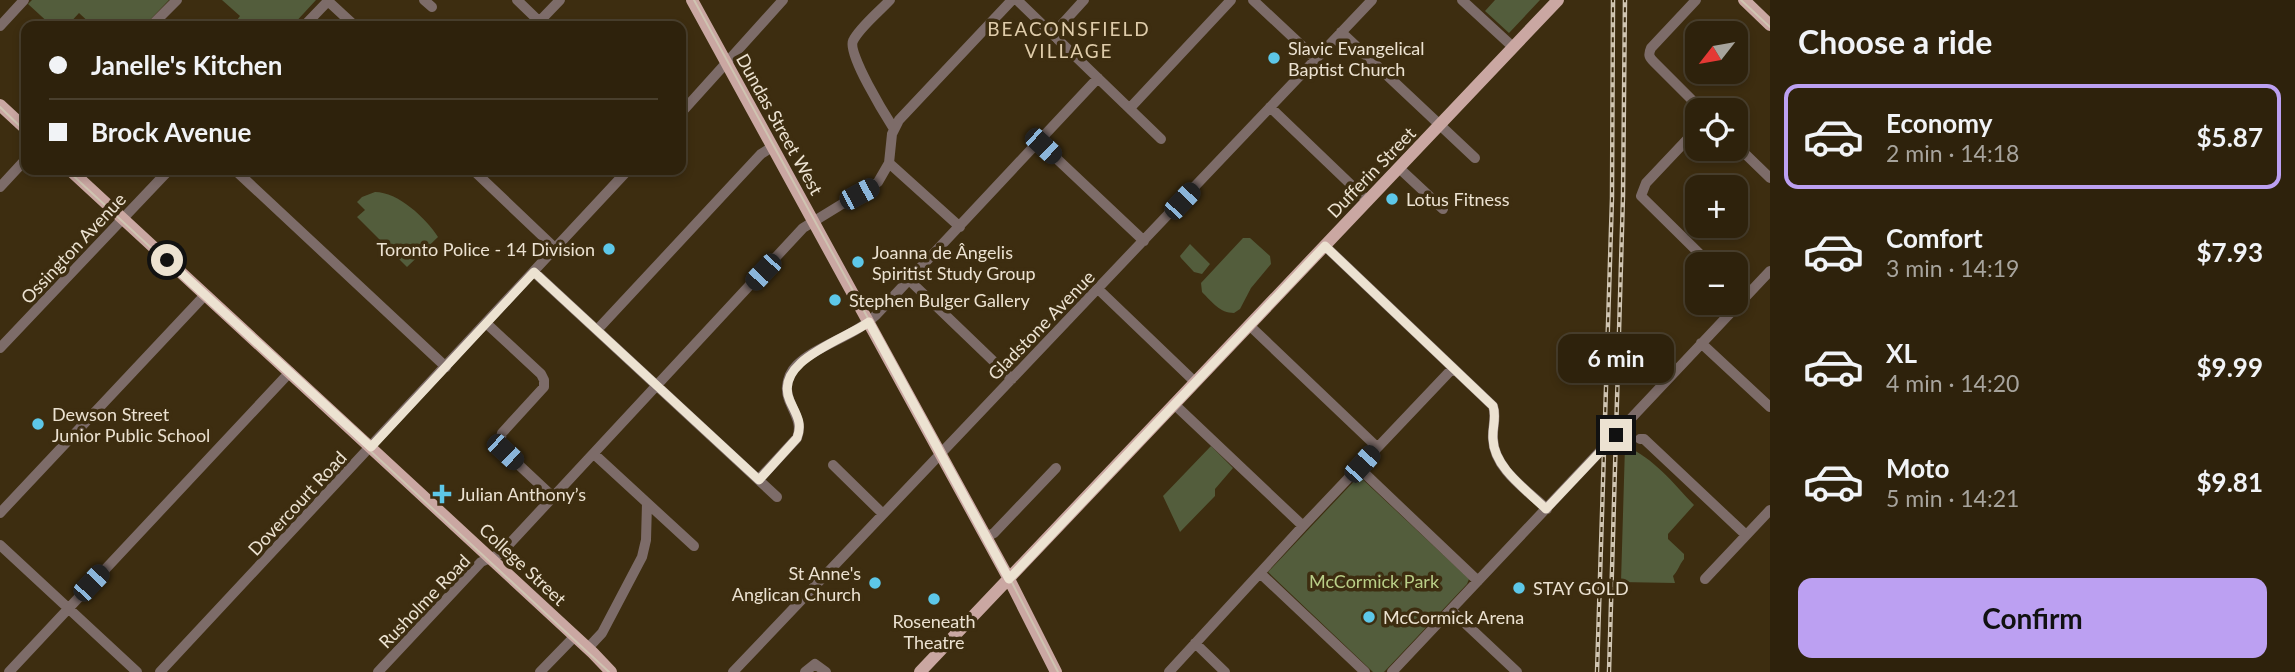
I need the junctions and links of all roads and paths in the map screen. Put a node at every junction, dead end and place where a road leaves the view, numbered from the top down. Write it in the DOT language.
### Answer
graph roads {
  1 [pos="24,0"];
  2 [pos="177,0"];
  3 [pos="517,0"];
  4 [pos="560,0"];
  5 [pos="692,0"];
  6 [pos="783,0"];
  7 [pos="890,0"];
  8 [pos="1012,0"];
  9 [pos="1017,0"];
  10 [pos="1084,0"];
  11 [pos="1231,0"];
  12 [pos="1253,0"];
  13 [pos="1372,0"];
  14 [pos="1462,0"];
  15 [pos="1558,0"];
  16 [pos="1696,0"];
  17 [pos="1745,0"];
  18 [pos="329,1"];
  19 [pos="156,21"];
  20 [pos="309,21"];
  21 [pos="350,21"];
  22 [pos="535,21"];
  23 [pos="542,21"];
  24 [pos="1770,25"];
  25 [pos="0,26"];
  26 [pos="1341,32"];
  27 [pos="1053,34"];
  28 [pos="1513,47"];
  29 [pos="1315,59"];
  30 [pos="726,63"];
  31 [pos="1098,78"];
  32 [pos="1690,98"];
  33 [pos="0,105"];
  34 [pos="686,107"];
  35 [pos="1270,107"];
  36 [pos="1130,108"];
  37 [pos="21,124"];
  38 [pos="1440,125"];
  39 [pos="894,129"];
  40 [pos="1161,139"];
  41 [pos="1039,142"];
  42 [pos="1685,142"];
  43 [pos="772,147"];
  44 [pos="1748,157"];
  45 [pos="1475,158"];
  46 [pos="889,163"];
  47 [pos="21,164"];
  48 [pos="1399,168"];
  49 [pos="75,175"];
  50 [pos="164,175"];
  51 [pos="240,175"];
  52 [pos="478,175"];
  53 [pos="623,175"];
  54 [pos="1770,178"];
  55 [pos="0,187"];
  56 [pos="1368,201"];
  57 [pos="1443,209"];
  58 [pos="123,219"];
  59 [pos="813,221"];
  60 [pos="960,227"];
  61 [pos="1144,241"];
  62 [pos="1325,246"];
  63 [pos="555,248"];
  64 [pos="1697,252"];
  65 [pos="1770,271"];
  66 [pos="534,272"];
  67 [pos="909,281"];
  68 [pos="1098,289"];
  69 [pos="1748,294"];
  70 [pos="205,295"];
  71 [pos="1728,315"];
  72 [pos="869,322"];
  73 [pos="486,323"];
  74 [pos="1250,326"];
  75 [pos="597,330"];
  76 [pos="1701,343"];
  77 [pos="0,348"];
  78 [pos="446,367"];
  79 [pos="1453,368"];
  80 [pos="290,372"];
  81 [pos="1012,379"];
  82 [pos="1195,382"];
  83 [pos="655,385"];
  84 [pos="1174,404"];
  85 [pos="1770,407"];
  86 [pos="1640,439"];
  87 [pos="371,447"];
  88 [pos="1377,447"];
  89 [pos="594,454"];
  90 [pos="941,454"];
  91 [pos="833,465"];
  92 [pos="1056,468"];
  93 [pos="1359,468"];
  94 [pos="759,480"];
  95 [pos="552,496"];
  96 [pos="777,497"];
  97 [pos="647,503"];
  98 [pos="1546,509"];
  99 [pos="1770,510"];
  100 [pos="0,513"];
  101 [pos="883,514"];
  102 [pos="1303,526"];
  103 [pos="1746,535"];
  104 [pos="986,537"];
  105 [pos="0,545"];
  106 [pos="694,546"];
  107 [pos="491,558"];
  108 [pos="1260,573"];
  109 [pos="1009,579"];
  110 [pos="1705,579"];
  111 [pos="1478,581"];
  112 [pos="68,608"];
  113 [pos="1451,610"];
  114 [pos="575,636"];
  115 [pos="1195,643"];
  116 [pos="588,648"];
  117 [pos="809,668"];
  118 [pos="1510,670"];
  119 [pos="9,672"];
  120 [pos="137,672"];
  121 [pos="160,672"];
  122 [pos="378,672"];
  123 [pos="540,672"];
  124 [pos="611,672"];
  125 [pos="733,672"];
  126 [pos="826,672"];
  127 [pos="920,672"];
  128 [pos="1056,672"];
  129 [pos="1169,672"];
  130 [pos="1225,672"];
  131 [pos="1365,672"];
  132 [pos="1392,672"];
  1 -- 25 [label="street"];
  2 -- 19 [label="street"];
  3 -- 22 [label="street"];
  4 -- 23 [label="street"];
  5 -- 30 [label="main road, Dundas Street West"];
  6 -- 30 [label="street"];
  7 -- 39 [label="street"];
  8 -- 39 [label="street"];
  9 -- 27 [label="street"];
  10 -- 27 [label="street"];
  11 -- 36 [label="street"];
  12 -- 29 [label="street"];
  13 -- 26 [label="street, Gladstone Avenue"];
  14 -- 28 [label="street"];
  15 -- 28 [label="main road, Dufferin Street"];
  16 -- 32 [label="street"];
  17 -- 24 [label="main road"];
  18 -- 20 [label="street"];
  18 -- 21 [label="street"];
  26 -- 29 [label="street, Gladstone Avenue"];
  26 -- 38 [label="street"];
  27 -- 31 [label="street"];
  28 -- 38 [label="main road, Dufferin Street"];
  29 -- 35 [label="street, Gladstone Avenue"];
  30 -- 34 [label="street"];
  30 -- 43 [label="main road, Dundas Street West"];
  31 -- 36 [label="street"];
  31 -- 41 [label="street"];
  33 -- 37 [label="main road"];
  35 -- 56 [label="street"];
  35 -- 61 [label="street, Gladstone Avenue"];
  36 -- 40 [label="street"];
  38 -- 45 [label="street"];
  38 -- 48 [label="main road, Dufferin Street"];
  39 -- 46 [label="street"];
  41 -- 60 [label="street"];
  41 -- 61 [label="street"];
  42 -- 64 [label="street"];
  43 -- 59 [label="main road, Dundas Street West"];
  43 -- 75 [label="street"];
  44 -- 54 [label="street"];
  46 -- 59 [label="street, Rusholme Road"];
  46 -- 60 [label="street"];
  47 -- 55 [label="street"];
  48 -- 56 [label="main road, Dufferin Street"];
  48 -- 57 [label="street"];
  49 -- 58 [label="main road, College Street"];
  50 -- 58 [label="street, Ossington Avenue"];
  51 -- 78 [label="street"];
  52 -- 63 [label="street"];
  53 -- 63 [label="street, Dovercourt Road"];
  56 -- 62 [label="main road, Dufferin Street"];
  58 -- 70 [label="main road, College Street"];
  58 -- 77 [label="street, Ossington Avenue"];
  59 -- 72 [label="main road, Dundas Street West"];
  59 -- 83 [label="street, Rusholme Road"];
  60 -- 67 [label="street"];
  61 -- 68 [label="street, Gladstone Avenue"];
  62 -- 74 [label="main road, Dufferin Street"];
  62 -- 79 [label="street"];
  63 -- 66 [label="street, Dovercourt Road"];
  65 -- 69 [label="street"];
  66 -- 73 [label="street, Dovercourt Road"];
  66 -- 75 [label="street"];
  67 -- 72 [label="street"];
  67 -- 81 [label="street"];
  68 -- 81 [label="street, Gladstone Avenue"];
  68 -- 82 [label="street"];
  70 -- 80 [label="main road, College Street"];
  70 -- 100 [label="street"];
  71 -- 76 [label="street"];
  72 -- 90 [label="main road, Dundas Street West"];
  72 -- 94 [label="street"];
  73 -- 78 [label="street, Dovercourt Road"];
  73 -- 95 [label="street"];
  74 -- 82 [label="main road, Dufferin Street"];
  74 -- 88 [label="street"];
  75 -- 83 [label="street"];
  76 -- 85 [label="street"];
  76 -- 98 [label="street"];
  78 -- 87 [label="street, Dovercourt Road"];
  79 -- 88 [label="street"];
  79 -- 98 [label="street"];
  80 -- 87 [label="main road, College Street"];
  80 -- 112 [label="street"];
  81 -- 90 [label="street, Gladstone Avenue"];
  82 -- 84 [label="main road, Dufferin Street"];
  83 -- 89 [label="street, Rusholme Road"];
  83 -- 94 [label="street"];
  84 -- 102 [label="street"];
  84 -- 109 [label="main road, Dufferin Street"];
  86 -- 103 [label="street"];
  87 -- 107 [label="main road, College Street"];
  87 -- 121 [label="street, Dovercourt Road"];
  88 -- 93 [label="street"];
  89 -- 95 [label="street, Rusholme Road"];
  89 -- 97 [label="street"];
  90 -- 101 [label="street, Gladstone Avenue"];
  90 -- 104 [label="main road, Dundas Street West"];
  91 -- 101 [label="street"];
  92 -- 104 [label="street"];
  93 -- 102 [label="street"];
  93 -- 111 [label="street"];
  94 -- 96 [label="street"];
  95 -- 107 [label="street, Rusholme Road"];
  97 -- 106 [label="street"];
  97 -- 116 [label="street"];
  98 -- 111 [label="street"];
  99 -- 103 [label="street"];
  101 -- 125 [label="street, Gladstone Avenue"];
  102 -- 108 [label="street"];
  103 -- 110 [label="street"];
  104 -- 109 [label="main road, Dundas Street West"];
  105 -- 112 [label="street"];
  107 -- 114 [label="main road, College Street"];
  107 -- 122 [label="street, Rusholme Road"];
  108 -- 115 [label="street"];
  108 -- 131 [label="street"];
  109 -- 127 [label="main road, Dufferin Street"];
  109 -- 128 [label="main road, Dundas Street West"];
  111 -- 113 [label="street"];
  112 -- 119 [label="street"];
  112 -- 120 [label="street"];
  113 -- 118 [label="street"];
  113 -- 132 [label="street"];
  114 -- 116 [label="main road, College Street"];
  114 -- 123 [label="street"];
  115 -- 129 [label="street"];
  115 -- 130 [label="street"];
  116 -- 124 [label="main road, College Street"];
  117 -- 126 [label="street"];
}
